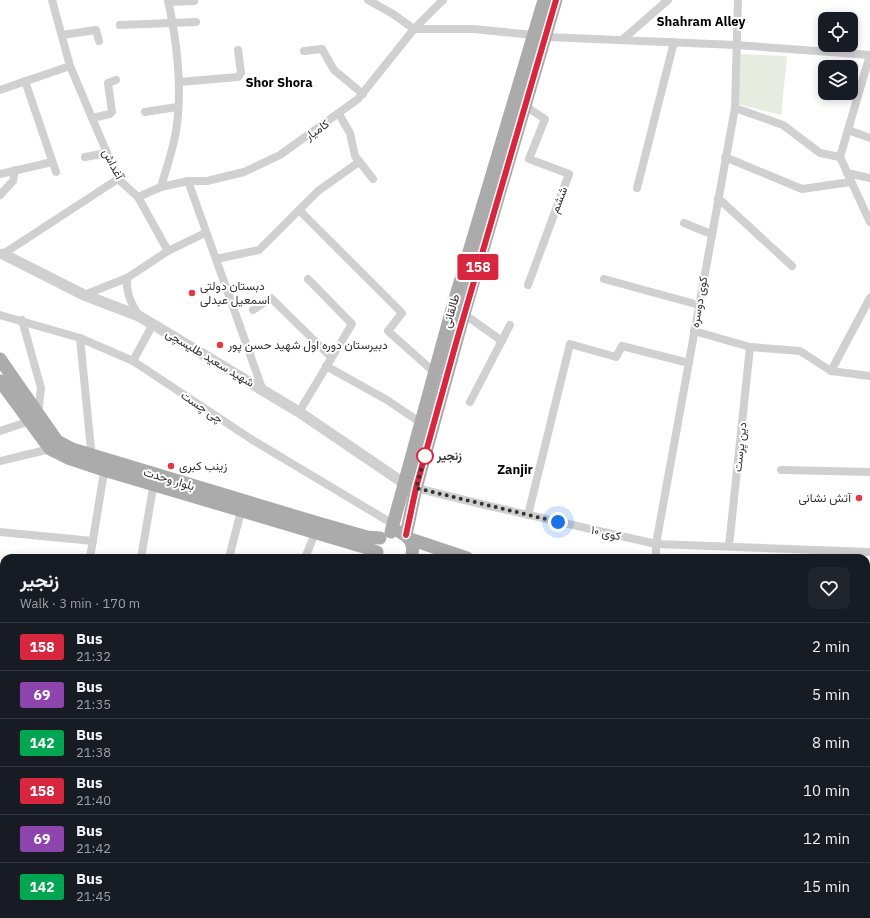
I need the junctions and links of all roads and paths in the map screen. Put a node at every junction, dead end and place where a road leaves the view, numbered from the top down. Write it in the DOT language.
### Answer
graph roads {
  1 [pos="52,0"];
  2 [pos="368,0"];
  3 [pos="442,0"];
  4 [pos="544,0"];
  5 [pos="556,0"];
  6 [pos="668,0"];
  7 [pos="738,0"];
  8 [pos="168,1"];
  9 [pos="194,1"];
  10 [pos="173,22"];
  11 [pos="196,22"];
  12 [pos="120,25"];
  13 [pos="414,29"];
  14 [pos="62,36"];
  15 [pos="541,36"];
  16 [pos="622,40"];
  17 [pos="99,41"];
  18 [pos="674,42"];
  19 [pos="736,45"];
  20 [pos="238,50"];
  21 [pos="304,51"];
  22 [pos="870,55"];
  23 [pos="70,66"];
  24 [pos="116,80"];
  25 [pos="25,81"];
  26 [pos="179,82"];
  27 [pos="0,90"];
  28 [pos="363,94"];
  29 [pos="525,106"];
  30 [pos="177,107"];
  31 [pos="735,108"];
  32 [pos="145,112"];
  33 [pos="339,114"];
  34 [pos="92,118"];
  35 [pos="848,130"];
  36 [pos="870,138"];
  37 [pos="107,152"];
  38 [pos="840,156"];
  39 [pos="85,157"];
  40 [pos="725,157"];
  41 [pos="52,162"];
  42 [pos="359,162"];
  43 [pos="15,170"];
  44 [pos="56,172"];
  45 [pos="847,173"];
  46 [pos="0,174"];
  47 [pos="870,178"];
  48 [pos="118,179"];
  49 [pos="373,179"];
  50 [pos="188,181"];
  51 [pos="851,182"];
  52 [pos="161,188"];
  53 [pos="637,188"];
  54 [pos="0,195"];
  55 [pos="138,197"];
  56 [pos="718,198"];
  57 [pos="300,210"];
  58 [pos="870,222"];
  59 [pos="684,223"];
  60 [pos="205,233"];
  61 [pos="711,234"];
  62 [pos="168,251"];
  63 [pos="2,254"];
  64 [pos="216,259"];
  65 [pos="792,266"];
  66 [pos="127,278"];
  67 [pos="604,278"];
  68 [pos="308,279"];
  69 [pos="528,285"];
  70 [pos="84,295"];
  71 [pos="870,298"];
  72 [pos="699,305"];
  73 [pos="253,310"];
  74 [pos="464,314"];
  75 [pos="0,315"];
  76 [pos="139,316"];
  77 [pos="22,320"];
  78 [pos="153,324"];
  79 [pos="510,325"];
  80 [pos="694,331"];
  81 [pos="80,338"];
  82 [pos="502,340"];
  83 [pos="750,347"];
  84 [pos="331,357"];
  85 [pos="0,359"];
  86 [pos="133,361"];
  87 [pos="688,363"];
  88 [pos="326,366"];
  89 [pos="831,371"];
  90 [pos="434,372"];
  91 [pos="870,376"];
  92 [pos="0,380"];
  93 [pos="262,388"];
  94 [pos="470,402"];
  95 [pos="299,412"];
  96 [pos="34,418"];
  97 [pos="421,423"];
  98 [pos="0,431"];
  99 [pos="50,449"];
  100 [pos="0,461"];
  101 [pos="92,461"];
  102 [pos="105,465"];
  103 [pos="781,470"];
  104 [pos="870,472"];
  105 [pos="154,480"];
  106 [pos="410,486"];
  107 [pos="243,506"];
  108 [pos="528,515"];
  109 [pos="388,531"];
  110 [pos="0,532"];
  111 [pos="315,532"];
  112 [pos="408,537"];
  113 [pos="93,541"];
  114 [pos="656,544"];
  115 [pos="729,546"];
  116 [pos="870,552"];
  117 [pos="91,554"];
  118 [pos="142,554"];
  119 [pos="230,554"];
  120 [pos="307,554"];
  121 [pos="376,554"];
  122 [pos="378,554"];
  123 [pos="412,554"];
  124 [pos="446,554"];
  125 [pos="656,554"];
  1 -- 14 [label="street, آغداش"];
  2 -- 13 [label="street"];
  3 -- 13 [label="street, کامیار"];
  4 -- 15 [label="main road, طالقانی"];
  5 -- 15 [label="main road, طالقانی"];
  6 -- 16 [label="street"];
  7 -- 19 [label="street, کوی دوسره"];
  8 -- 9 [label="street"];
  8 -- 10 [label="street"];
  10 -- 11 [label="street"];
  10 -- 12 [label="street"];
  10 -- 26 [label="street"];
  13 -- 15 [label="street"];
  13 -- 28 [label="street, کامیار"];
  14 -- 17 [label="street"];
  14 -- 23 [label="street, آغداش"];
  15 -- 16 [label="street"];
  15 -- 29 [label="main road, طالقانی"];
  15 -- 90 [label="main road, طالقانی"];
  16 -- 18 [label="street"];
  18 -- 19 [label="street"];
  18 -- 53 [label="street"];
  19 -- 22 [label="street"];
  19 -- 31 [label="street, کوی دوسره"];
  20 -- 26 [label="street"];
  21 -- 28 [label="street"];
  22 -- 35 [label="street"];
  23 -- 25 [label="street"];
  23 -- 34 [label="street, آغداش"];
  24 -- 34 [label="street"];
  25 -- 27 [label="street"];
  25 -- 41 [label="street"];
  26 -- 30 [label="street"];
  28 -- 33 [label="street, کامیار"];
  29 -- 69 [label="street, ششم"];
  29 -- 74 [label="main road, طالقانی"];
  30 -- 32 [label="street"];
  30 -- 52 [label="street"];
  31 -- 38 [label="street"];
  31 -- 40 [label="street, کوی دوسره"];
  33 -- 42 [label="street"];
  33 -- 50 [label="street, کامیار"];
  34 -- 37 [label="street, آغداش"];
  35 -- 36 [label="street"];
  35 -- 38 [label="street"];
  37 -- 39 [label="street"];
  37 -- 48 [label="street, آغداش"];
  38 -- 45 [label="street"];
  40 -- 51 [label="street"];
  40 -- 56 [label="street, کوی دوسره"];
  41 -- 43 [label="street"];
  41 -- 44 [label="street"];
  42 -- 49 [label="street"];
  42 -- 57 [label="street"];
  43 -- 46 [label="street"];
  43 -- 54 [label="street"];
  45 -- 47 [label="street"];
  45 -- 51 [label="street"];
  48 -- 55 [label="street, آغداش"];
  48 -- 63 [label="street"];
  50 -- 52 [label="street, کامیار"];
  50 -- 60 [label="street"];
  51 -- 58 [label="street"];
  52 -- 55 [label="street, کامیار"];
  55 -- 62 [label="street, آغداش"];
  56 -- 61 [label="street, کوی دوسره"];
  56 -- 65 [label="street"];
  57 -- 64 [label="street"];
  57 -- 90 [label="street"];
  59 -- 61 [label="street"];
  60 -- 62 [label="street"];
  60 -- 64 [label="street"];
  61 -- 72 [label="street, کوی دوسره"];
  62 -- 66 [label="street"];
  63 -- 70 [label="street, شهید سعید طلیسچی"];
  64 -- 93 [label="street"];
  66 -- 70 [label="street"];
  66 -- 76 [label="street"];
  67 -- 72 [label="street"];
  68 -- 84 [label="street"];
  70 -- 76 [label="street, شهید سعید طلیسچی"];
  71 -- 89 [label="street"];
  72 -- 80 [label="street, کوی دوسره"];
  73 -- 84 [label="street"];
  74 -- 82 [label="street"];
  74 -- 106 [label="main road, طالقانی"];
  75 -- 77 [label="street, چی چست"];
  76 -- 78 [label="street, شهید سعید طلیسچی"];
  77 -- 81 [label="street, چی چست"];
  77 -- 96 [label="street"];
  78 -- 86 [label="street"];
  78 -- 93 [label="street, شهید سعید طلیسچی"];
  79 -- 82 [label="street"];
  80 -- 83 [label="street"];
  80 -- 87 [label="street, کوی دوسره"];
  81 -- 86 [label="street, چی چست"];
  81 -- 101 [label="street"];
  82 -- 94 [label="street"];
  83 -- 89 [label="street"];
  83 -- 115 [label="street, دین پرست"];
  84 -- 88 [label="street"];
  85 -- 96 [label="main road, بلوار وحدت"];
  86 -- 109 [label="street, چی چست"];
  87 -- 108 [label="street"];
  87 -- 114 [label="street, کوی دوسره"];
  88 -- 95 [label="street"];
  88 -- 97 [label="street"];
  89 -- 91 [label="street"];
  90 -- 97 [label="main road, طالقانی"];
  92 -- 96 [label="main road, بلوار وحدت"];
  93 -- 95 [label="street, شهید سعید طلیسچی"];
  95 -- 106 [label="street, شهید سعید طلیسچی"];
  96 -- 98 [label="street"];
  96 -- 99 [label="main road, بلوار وحدت"];
  96 -- 101 [label="main road, بلوار وحدت"];
  97 -- 106 [label="main road, طالقانی"];
  99 -- 100 [label="street"];
  99 -- 101 [label="main road, بلوار وحدت"];
  101 -- 102 [label="main road, بلوار وحدت"];
  102 -- 105 [label="main road, بلوار وحدت"];
  102 -- 113 [label="street"];
  103 -- 104 [label="street"];
  105 -- 107 [label="main road, بلوار وحدت"];
  105 -- 118 [label="street"];
  106 -- 108 [label="street, کوی ۱۰"];
  106 -- 109 [label="main road, طالقانی"];
  106 -- 112 [label="main road, طالقانی"];
  107 -- 109 [label="main road, بلوار وحدت"];
  107 -- 111 [label="main road, بلوار وحدت"];
  107 -- 119 [label="street"];
  108 -- 114 [label="street, کوی ۱۰"];
  109 -- 112 [label="main road, بلوار وحدت"];
  109 -- 122 [label="main road, طالقانی"];
  110 -- 113 [label="street"];
  111 -- 120 [label="street"];
  111 -- 121 [label="main road, بلوار وحدت"];
  112 -- 123 [label="main road, طالقانی"];
  112 -- 124 [label="main road, بلوار وحدت"];
  113 -- 117 [label="street"];
  114 -- 115 [label="street, کوی ۱۰"];
  114 -- 125 [label="street, کوی دوسره"];
  115 -- 116 [label="street, کوی ۱۰"];
}
